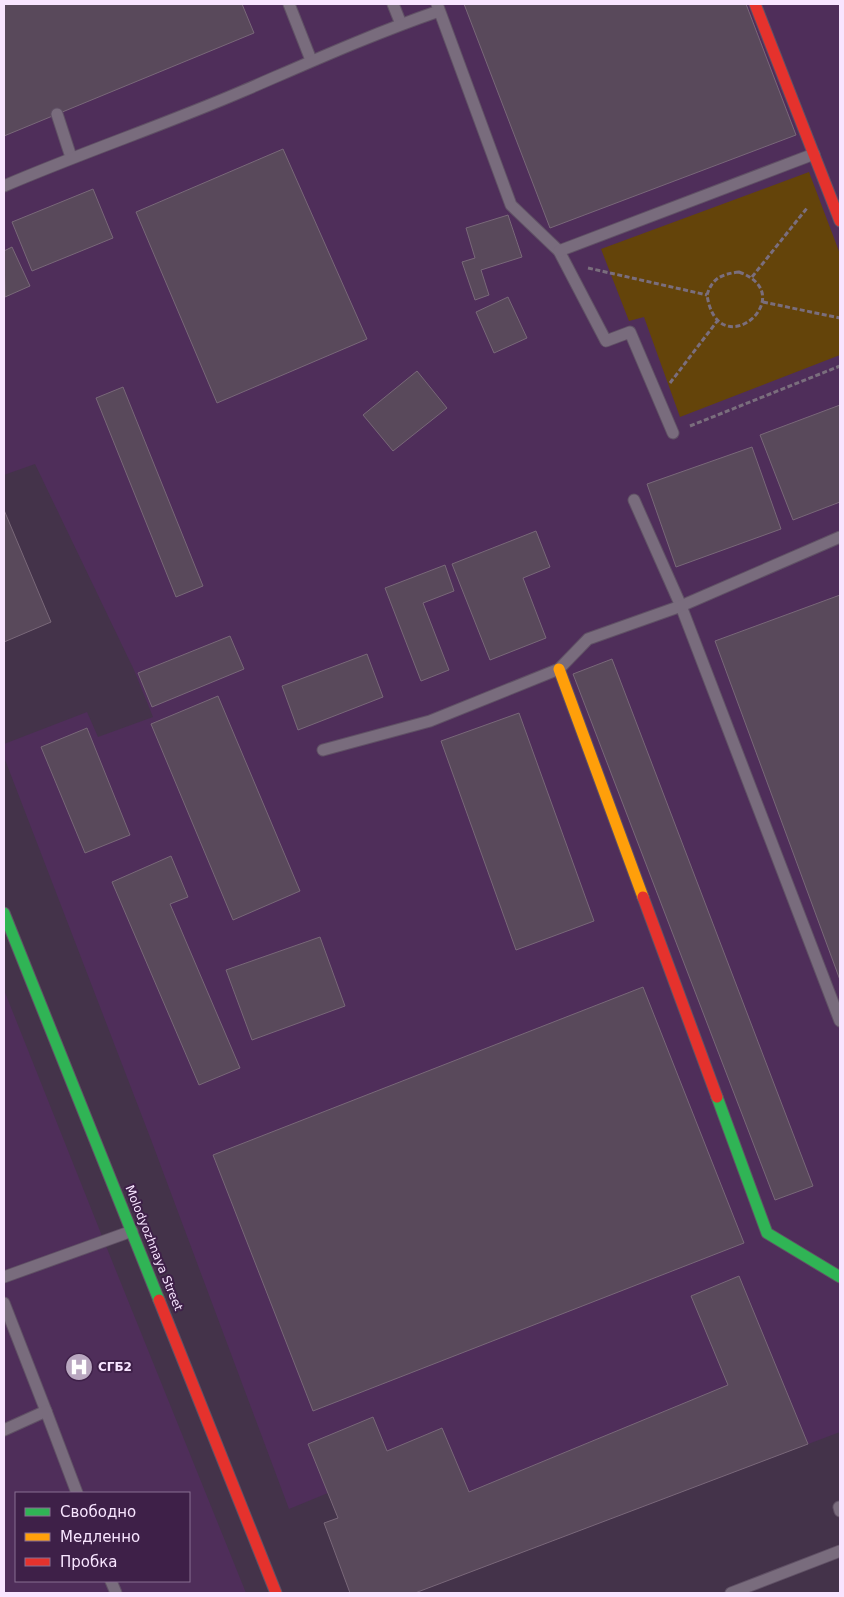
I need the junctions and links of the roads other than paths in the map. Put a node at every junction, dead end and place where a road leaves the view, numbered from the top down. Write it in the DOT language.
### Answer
graph roads {
  1 [pos="289,4"];
  2 [pos="393,4"];
  3 [pos="754,4"];
  4 [pos="438,7"];
  5 [pos="401,24"];
  6 [pos="311,60"];
  7 [pos="57,114"];
  8 [pos="814,154"];
  9 [pos="71,157"];
  10 [pos="4,186"];
  11 [pos="840,221"];
  12 [pos="559,251"];
  13 [pos="673,433"];
  14 [pos="634,500"];
  15 [pos="840,537"];
  16 [pos="681,606"];
  17 [pos="559,669"];
  18 [pos="323,750"];
  19 [pos="4,913"];
  20 [pos="840,1022"];
  21 [pos="132,1231"];
  22 [pos="840,1276"];
  23 [pos="4,1277"];
  24 [pos="4,1303"];
  25 [pos="46,1412"];
  26 [pos="4,1430"];
  27 [pos="77,1492"];
  28 [pos="840,1551"];
  29 [pos="276,1593"];
  30 [pos="731,1593"];
  1 -- 6 [label="lane"];
  2 -- 5 [label="lane"];
  3 -- 8 [label="street"];
  4 -- 5 [label="lane"];
  4 -- 12 [label="lane"];
  5 -- 6 [label="lane"];
  6 -- 9 [label="lane"];
  7 -- 9 [label="lane"];
  8 -- 11 [label="street"];
  8 -- 12 [label="lane"];
  9 -- 10 [label="lane"];
  12 -- 13 [label="lane"];
  14 -- 16 [label="lane"];
  15 -- 16 [label="lane"];
  16 -- 17 [label="lane"];
  16 -- 20 [label="lane"];
  17 -- 18 [label="lane"];
  17 -- 22 [label="street"];
  19 -- 21 [label="street, Molodyozhnaya Street"];
  21 -- 23 [label="lane"];
  21 -- 29 [label="street, Molodyozhnaya Street"];
  24 -- 25 [label="lane"];
  25 -- 26 [label="lane"];
  25 -- 27 [label="lane"];
  28 -- 30 [label="lane"];
}
